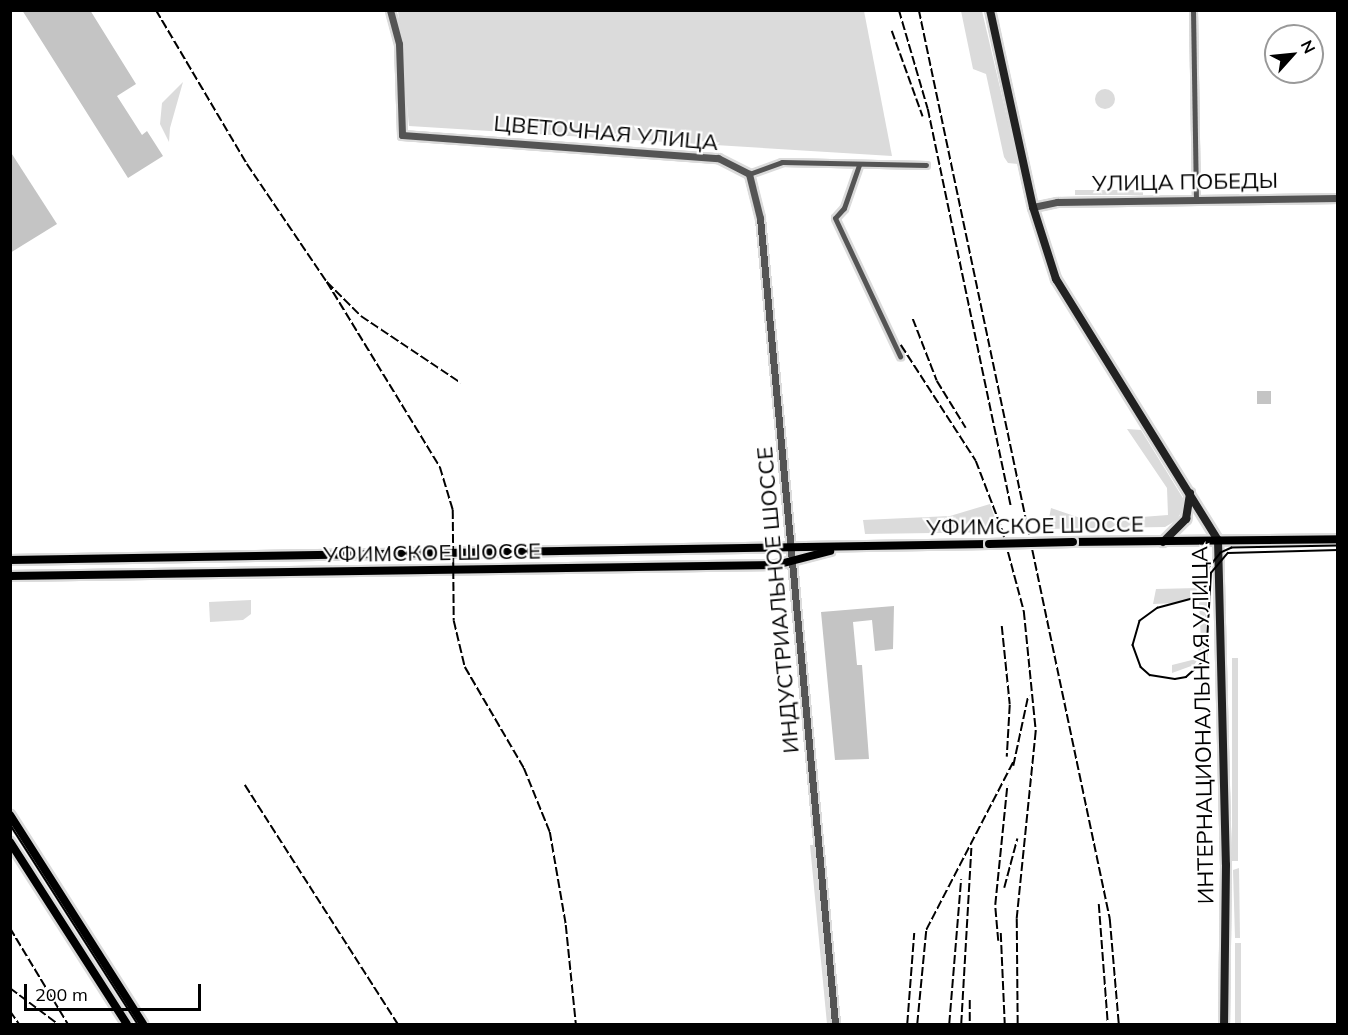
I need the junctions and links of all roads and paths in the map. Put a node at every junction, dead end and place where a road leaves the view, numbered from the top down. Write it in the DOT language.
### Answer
graph roads {
  1 [pos="390,10"];
  2 [pos="990,10"];
  3 [pos="1193,10"];
  4 [pos="859,165"];
  5 [pos="926,165"];
  6 [pos="750,174"];
  7 [pos="1196,198"];
  8 [pos="1338,198"];
  9 [pos="1033,207"];
  10 [pos="900,356"];
  11 [pos="1190,491"];
  12 [pos="1338,539"];
  13 [pos="1218,540"];
  14 [pos="1162,542"];
  15 [pos="852,546"];
  16 [pos="792,549"];
  17 [pos="793,559"];
  18 [pos="10,560"];
  19 [pos="10,576"];
  20 [pos="10,815"];
  21 [pos="10,842"];
  22 [pos="127,1024"];
  23 [pos="143,1024"];
  24 [pos="835,1024"];
  25 [pos="1224,1024"];
  1 -- 6 [label="street, ЦВЕТОЧНАЯ УЛИЦА"];
  2 -- 9 [label="main road, ИНТЕРНАЦИОНАЛЬНАЯ УЛИЦА"];
  3 -- 7 [label="street"];
  4 -- 5 [label="street"];
  4 -- 6 [label="street"];
  4 -- 10 [label="street"];
  6 -- 16 [label="street, ИНДУСТРИАЛЬНОЕ ШОССЕ"];
  7 -- 8 [label="street, УЛИЦА ПОБЕДЫ"];
  7 -- 9 [label="street, УЛИЦА ПОБЕДЫ"];
  9 -- 11 [label="main road, ИНТЕРНАЦИОНАЛЬНАЯ УЛИЦА"];
  11 -- 13 [label="main road, ИНТЕРНАЦИОНАЛЬНАЯ УЛИЦА"];
  11 -- 14 [label="main road"];
  12 -- 13 [label="main road, УФИМСКОЕ ШОССЕ"];
  13 -- 14 [label="main road, УФИМСКОЕ ШОССЕ"];
  13 -- 25 [label="main road, ИНТЕРНАЦИОНАЛЬНАЯ УЛИЦА"];
  14 -- 15 [label="main road, УФИМСКОЕ ШОССЕ, bridge"];
  15 -- 16 [label="main road, УФИМСКОЕ ШОССЕ"];
  15 -- 17 [label="main road, УФИМСКОЕ ШОССЕ"];
  16 -- 17 [label="street, ИНДУСТРИАЛЬНОЕ ШОССЕ"];
  16 -- 18 [label="main road, УФИМСКОЕ ШОССЕ"];
  17 -- 19 [label="main road, УФИМСКОЕ ШОССЕ"];
  17 -- 24 [label="street, ИНДУСТРИАЛЬНОЕ ШОССЕ"];
  20 -- 23 [label="main road"];
  21 -- 22 [label="main road"];
}
